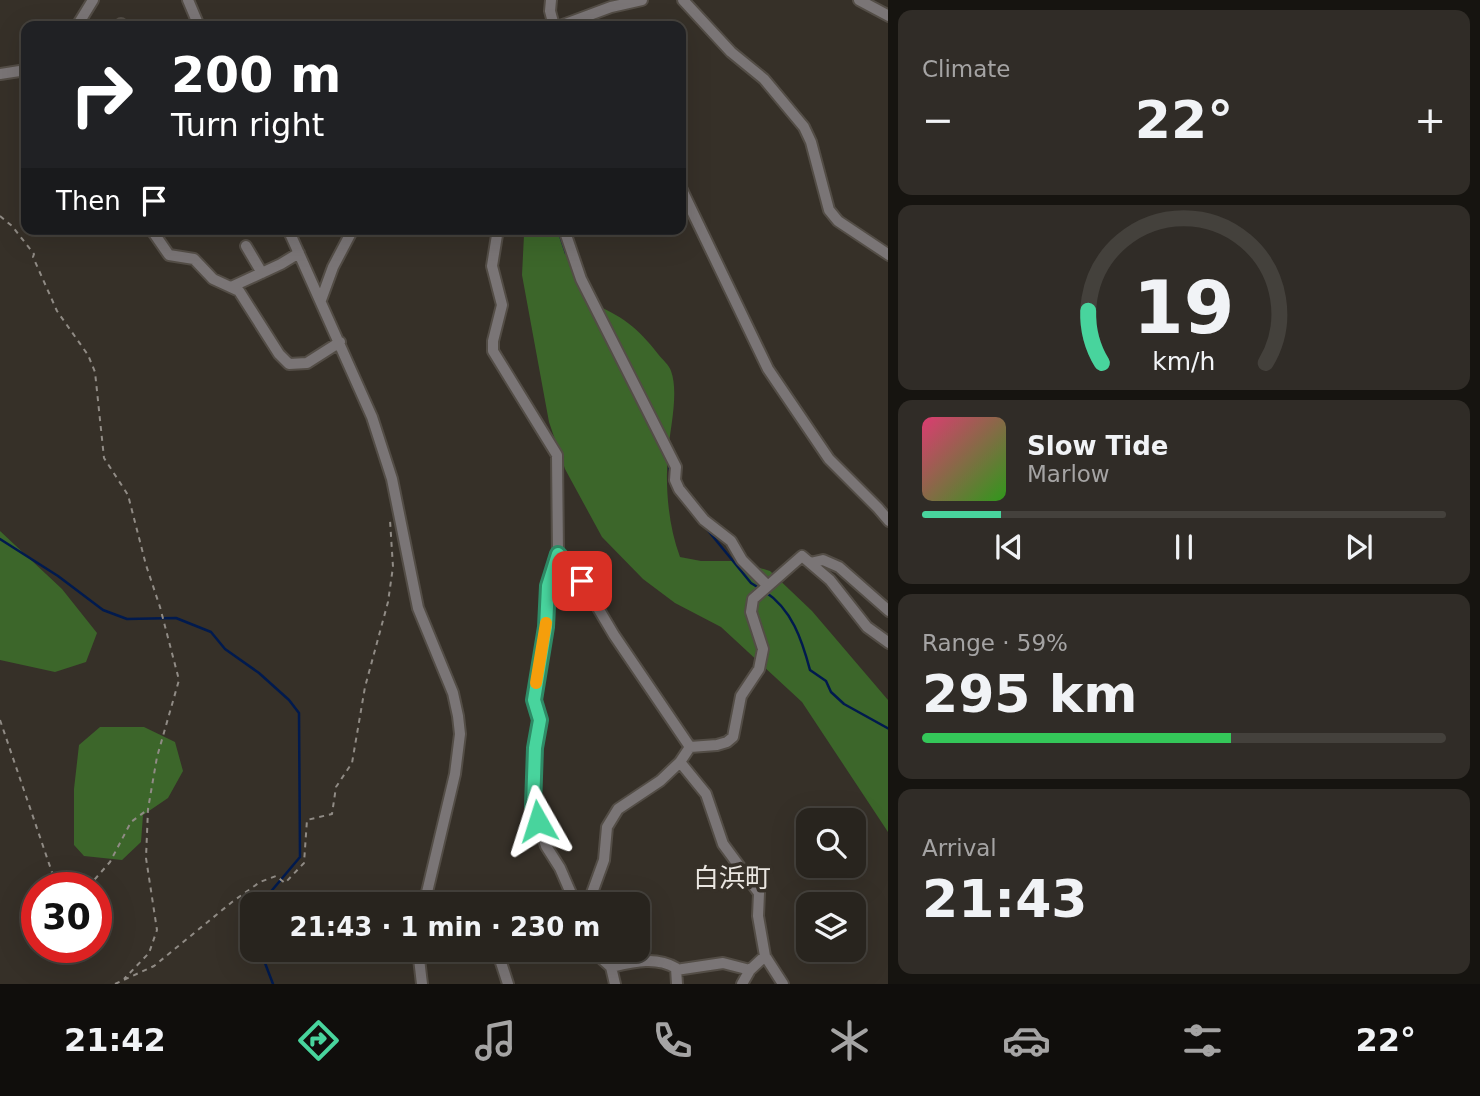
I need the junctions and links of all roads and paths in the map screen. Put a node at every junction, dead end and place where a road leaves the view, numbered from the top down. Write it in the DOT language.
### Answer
graph roads {
  1 [pos="93,0"];
  2 [pos="188,0"];
  3 [pos="551,0"];
  4 [pos="642,0"];
  5 [pos="683,0"];
  6 [pos="859,0"];
  7 [pos="888,16"];
  8 [pos="80,21"];
  9 [pos="197,21"];
  10 [pos="553,21"];
  11 [pos="575,21"];
  12 [pos="21,71"];
  13 [pos="0,74"];
  14 [pos="686,198"];
  15 [pos="0,216"];
  16 [pos="155,235"];
  17 [pos="291,235"];
  18 [pos="350,235"];
  19 [pos="497,235"];
  20 [pos="566,235"];
  21 [pos="246,246"];
  22 [pos="299,253"];
  23 [pos="888,255"];
  24 [pos="262,273"];
  25 [pos="231,287"];
  26 [pos="321,300"];
  27 [pos="340,342"];
  28 [pos="398,510"];
  29 [pos="888,521"];
  30 [pos="558,554"];
  31 [pos="810,563"];
  32 [pos="763,589"];
  33 [pos="888,611"];
  34 [pos="888,643"];
  35 [pos="0,720"];
  36 [pos="690,747"];
  37 [pos="680,762"];
  38 [pos="148,809"];
  39 [pos="52,872"];
  40 [pos="101,872"];
  41 [pos="427,892"];
  42 [pos="570,892"];
  43 [pos="592,892"];
  44 [pos="765,956"];
  45 [pos="419,962"];
  46 [pos="501,962"];
  47 [pos="605,962"];
  48 [pos="611,967"];
  49 [pos="676,970"];
  50 [pos="750,970"];
  51 [pos="124,979"];
  52 [pos="115,984"];
  53 [pos="422,984"];
  54 [pos="508,984"];
  55 [pos="615,984"];
  56 [pos="677,984"];
  57 [pos="742,984"];
  58 [pos="783,984"];
  1 -- 8 [label="street"];
  2 -- 9 [label="street"];
  3 -- 10 [label="street"];
  4 -- 11 [label="street"];
  5 -- 23 [label="street"];
  6 -- 7 [label="street"];
  12 -- 13 [label="street"];
  14 -- 29 [label="street"];
  15 -- 38 [label="path"];
  16 -- 25 [label="street"];
  17 -- 22 [label="street"];
  18 -- 26 [label="street"];
  19 -- 30 [label="street"];
  20 -- 32 [label="street"];
  21 -- 24 [label="street"];
  22 -- 24 [label="street"];
  22 -- 26 [label="street"];
  24 -- 25 [label="street"];
  25 -- 27 [label="street"];
  26 -- 27 [label="street"];
  27 -- 28 [label="street"];
  28 -- 41 [label="street"];
  28 -- 51 [label="path"];
  30 -- 36 [label="street"];
  30 -- 42 [label="street"];
  31 -- 32 [label="street"];
  31 -- 33 [label="street"];
  31 -- 34 [label="street"];
  32 -- 36 [label="street"];
  35 -- 39 [label="path"];
  36 -- 37 [label="street"];
  37 -- 43 [label="street"];
  37 -- 44 [label="street"];
  38 -- 40 [label="path"];
  38 -- 51 [label="path"];
  44 -- 50 [label="street"];
  44 -- 58 [label="street"];
  45 -- 53 [label="street"];
  46 -- 54 [label="street"];
  47 -- 48 [label="street"];
  48 -- 49 [label="street"];
  48 -- 55 [label="street"];
  49 -- 50 [label="street"];
  49 -- 56 [label="street"];
  50 -- 57 [label="street"];
  51 -- 52 [label="path"];
}
